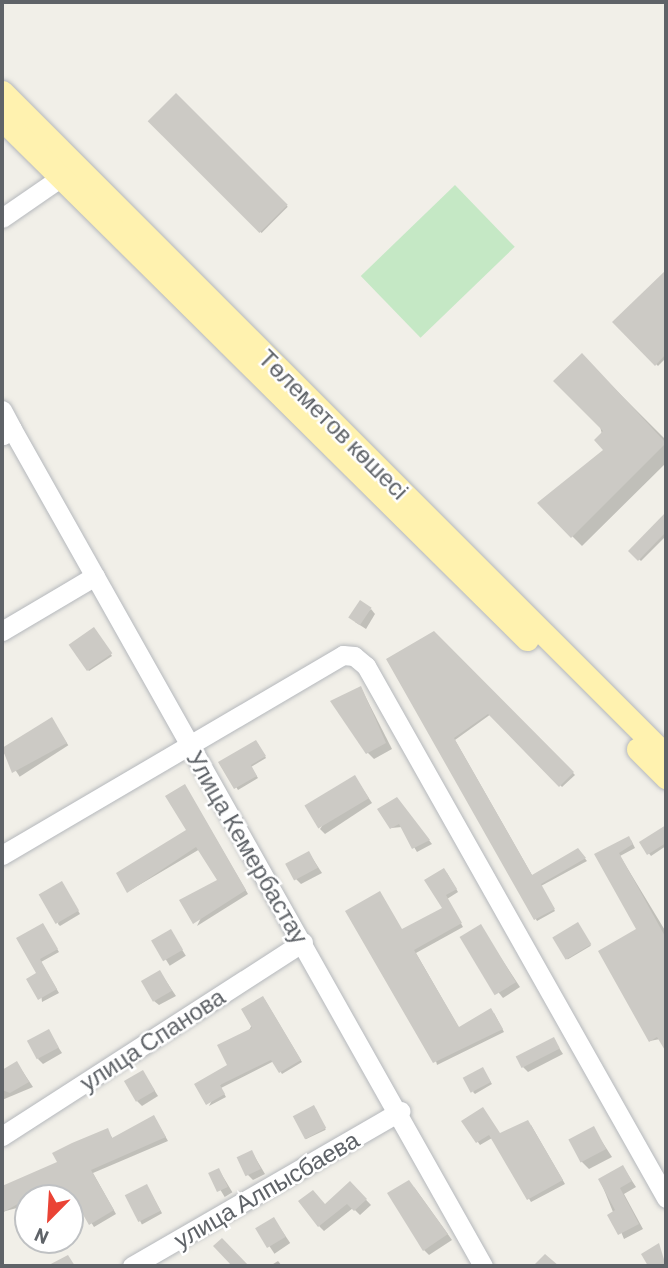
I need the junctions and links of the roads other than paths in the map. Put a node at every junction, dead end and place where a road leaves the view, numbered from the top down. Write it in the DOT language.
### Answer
graph roads {
  1 [pos="2,92"];
  2 [pos="2,119"];
  3 [pos="69,173"];
  4 [pos="2,218"];
  5 [pos="2,410"];
  6 [pos="7,432"];
  7 [pos="95,576"];
  8 [pos="2,631"];
  9 [pos="188,744"];
  10 [pos="666,756"];
  11 [pos="666,777"];
  12 [pos="2,855"];
  13 [pos="303,942"];
  14 [pos="400,1111"];
  15 [pos="2,1136"];
  16 [pos="666,1198"];
  17 [pos="132,1266"];
  18 [pos="484,1266"];
  1 -- 3 [label="main road, Төлеметов көшесі"];
  2 -- 3 [label="main road, Төлеметов көшесі"];
  3 -- 4 [label="street"];
  3 -- 10 [label="main road, Төлеметов көшесі"];
  3 -- 11 [label="main road, Төлеметов көшесі"];
  5 -- 6 [label="street, Улица Кемербастау"];
  6 -- 7 [label="street, Улица Кемербастау"];
  7 -- 8 [label="street"];
  7 -- 9 [label="street, Улица Кемербастау"];
  9 -- 12 [label="street"];
  9 -- 13 [label="street, Улица Кемербастау"];
  9 -- 16 [label="street"];
  13 -- 14 [label="street, Улица Кемербастау"];
  13 -- 15 [label="street, улица Спанова"];
  14 -- 17 [label="street, улица Алпысбаева"];
  14 -- 18 [label="street, Улица Кемербастау"];
}
